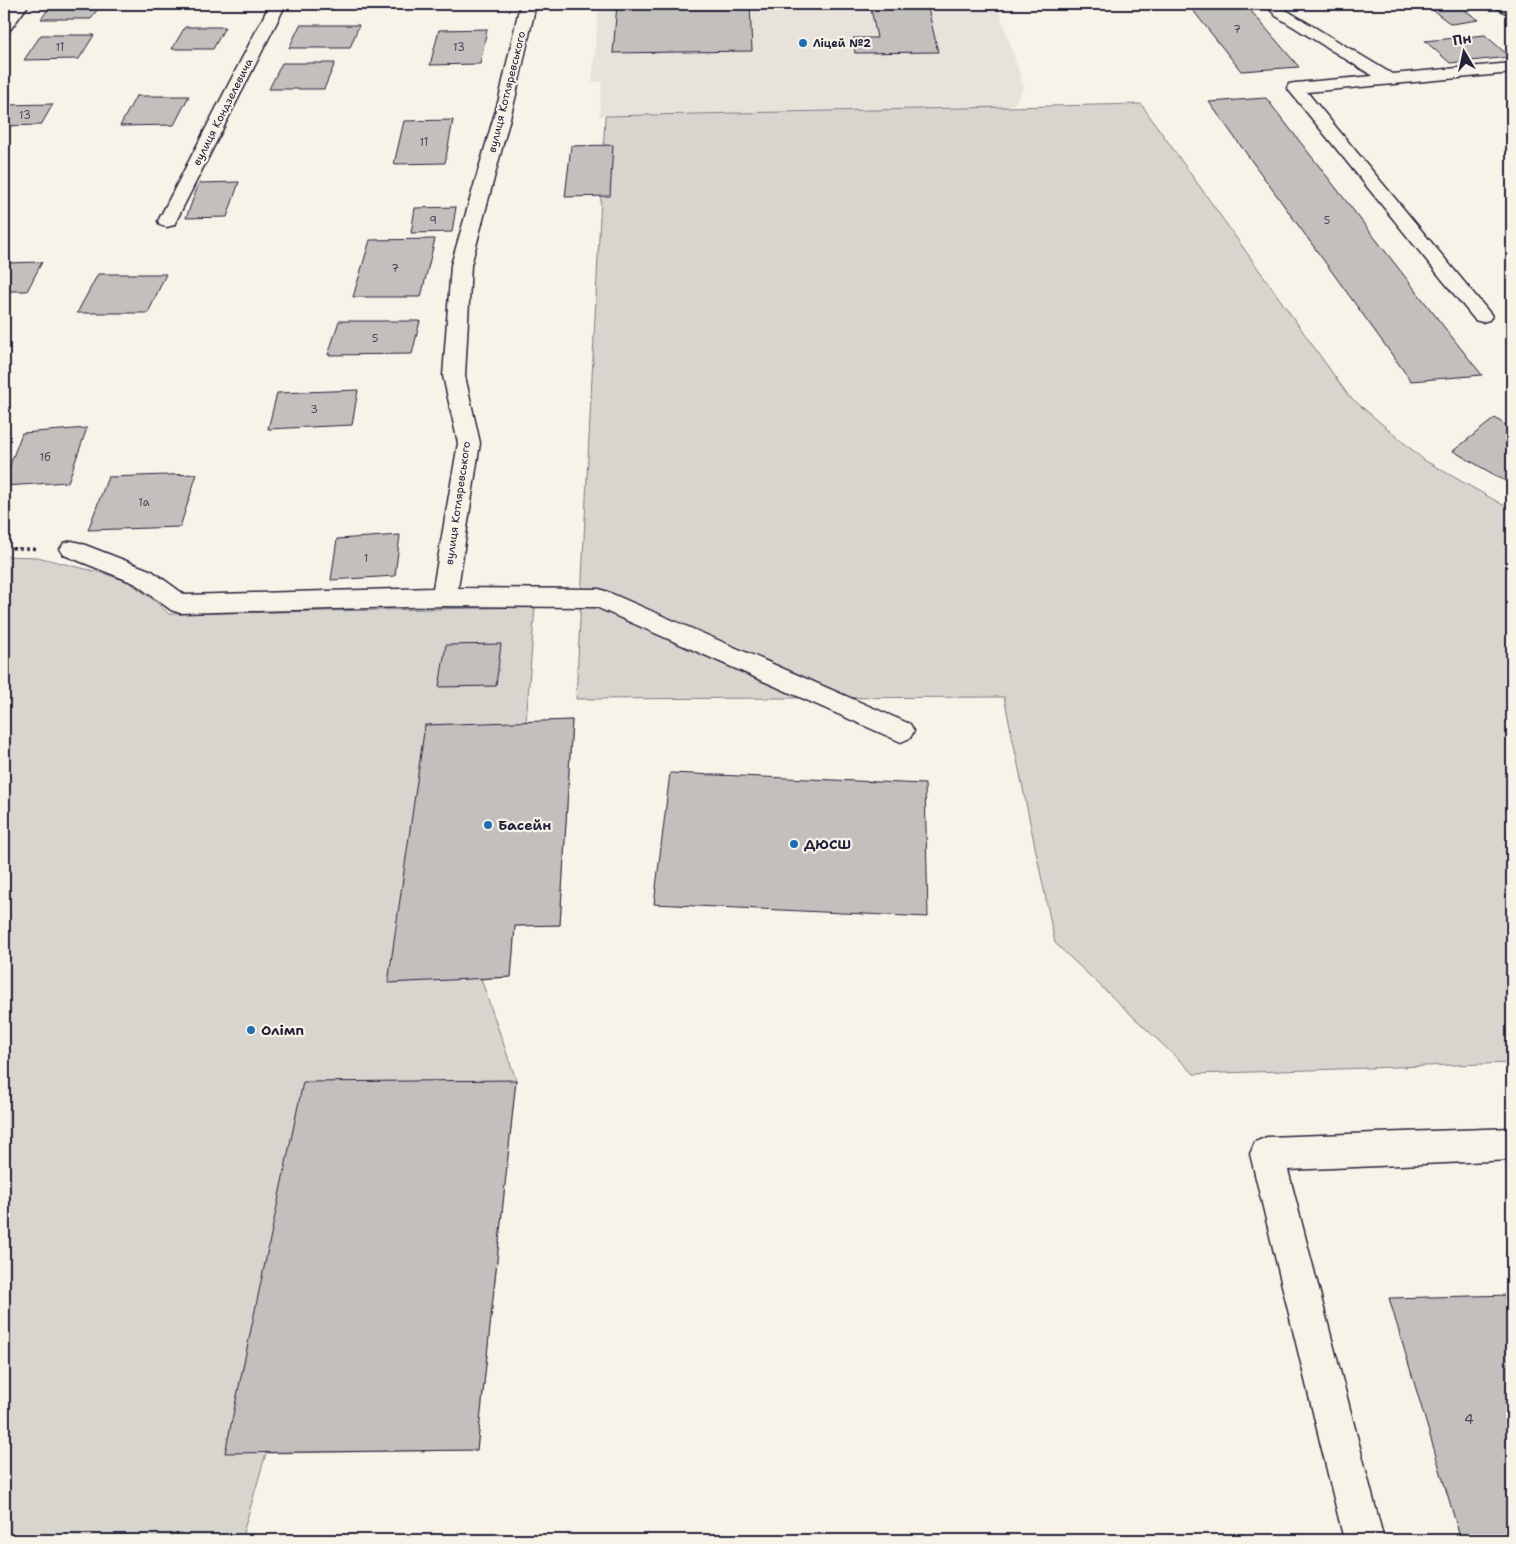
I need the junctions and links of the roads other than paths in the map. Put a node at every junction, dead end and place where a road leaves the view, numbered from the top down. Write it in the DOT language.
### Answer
graph roads {
  1 [pos="21,4"];
  2 [pos="278,4"];
  3 [pos="528,4"];
  4 [pos="1273,4"];
  5 [pos="4,27"];
  6 [pos="1512,68"];
  7 [pos="1389,79"];
  8 [pos="167,221"];
  9 [pos="1482,316"];
  10 [pos="72,549"];
  11 [pos="444,597"];
  12 [pos="901,731"];
  13 [pos="1512,1144"];
  14 [pos="1364,1540"];
  1 -- 5 [label="street"];
  2 -- 8 [label="street, вулиця Кондзелевича"];
  3 -- 11 [label="street, вулиця Котляревського"];
  4 -- 7 [label="street"];
  6 -- 7 [label="street"];
  7 -- 9 [label="street"];
  10 -- 11 [label="street"];
  11 -- 12 [label="street"];
  13 -- 14 [label="street"];
}
